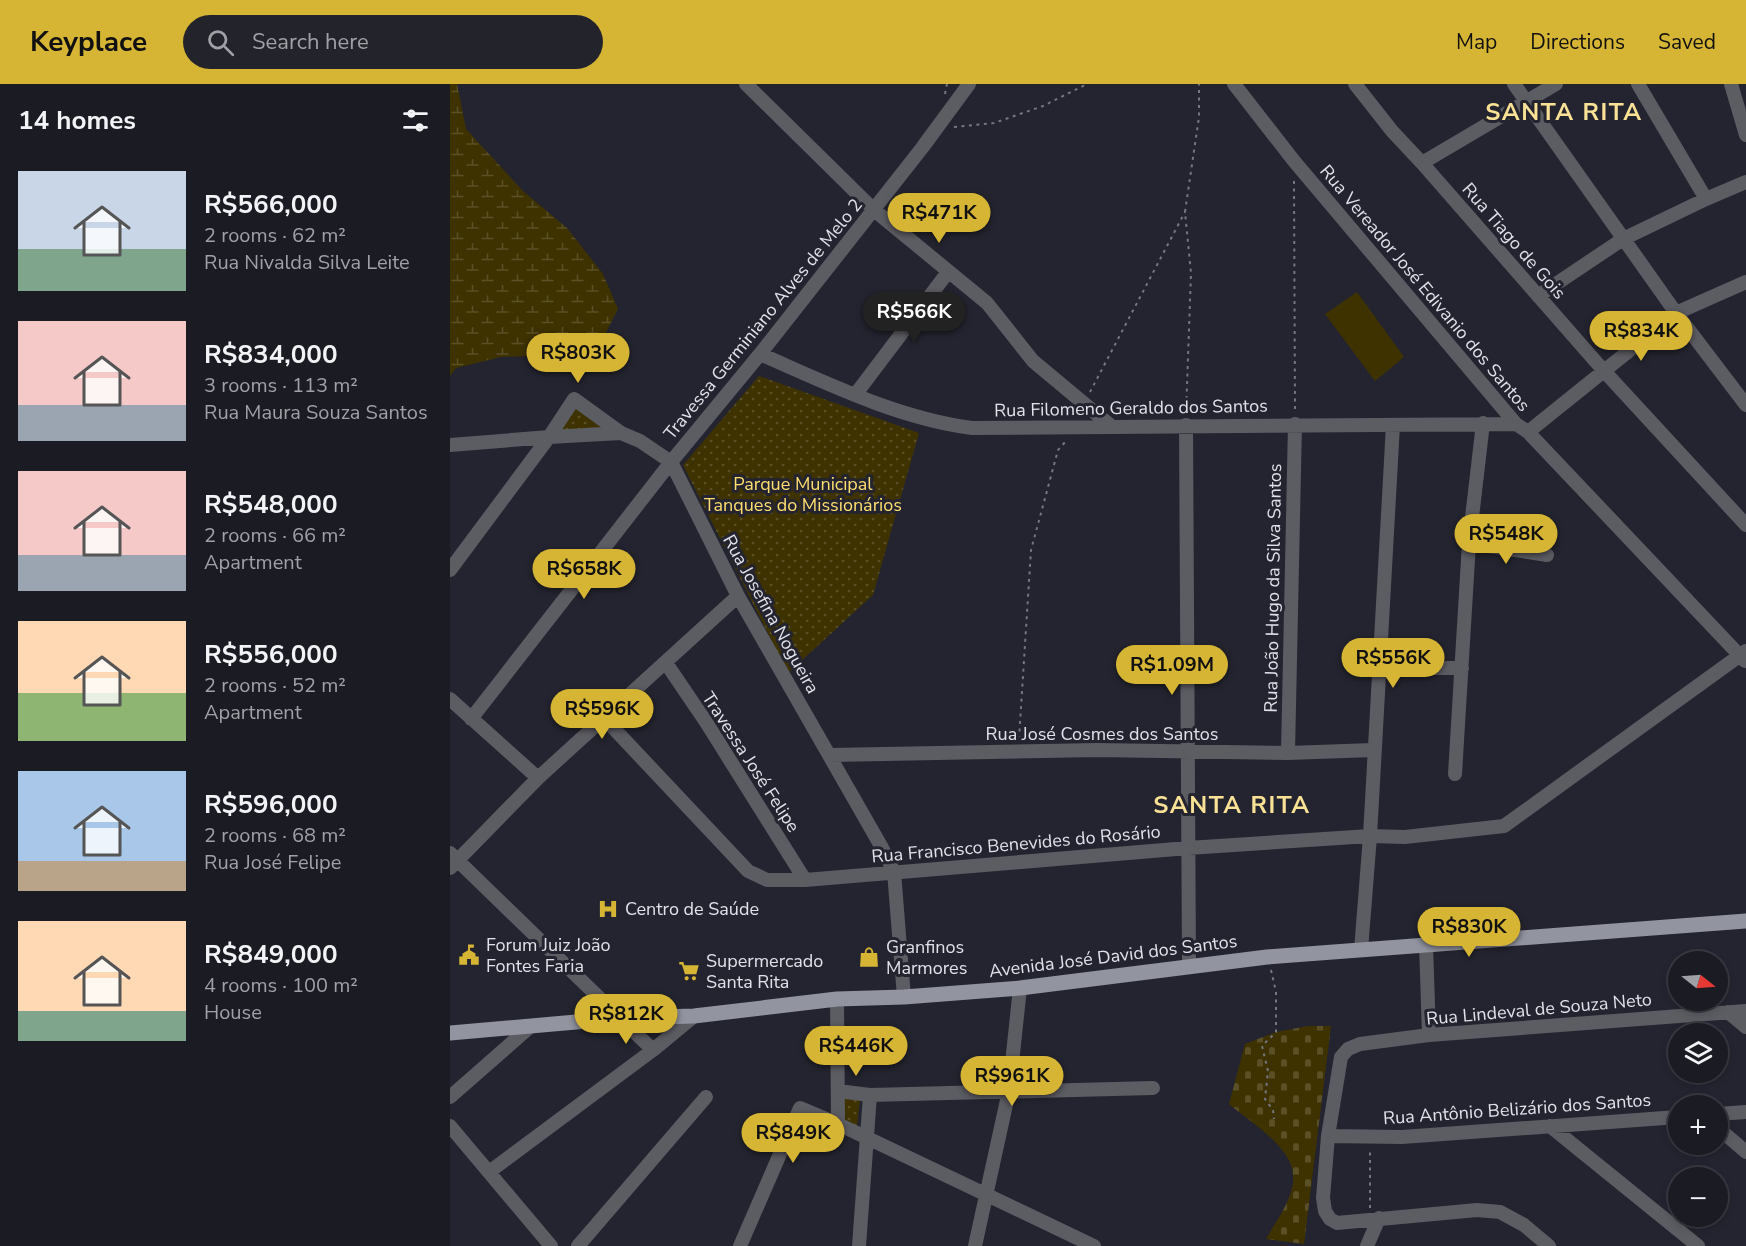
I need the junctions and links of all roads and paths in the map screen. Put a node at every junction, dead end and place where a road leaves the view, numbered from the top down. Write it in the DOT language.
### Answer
graph roads {
  1 [pos="746,84"];
  2 [pos="969,84"];
  3 [pos="1087,84"];
  4 [pos="1199,84"];
  5 [pos="1234,84"];
  6 [pos="1355,84"];
  7 [pos="1514,84"];
  8 [pos="1556,84"];
  9 [pos="1638,84"];
  10 [pos="1731,84"];
  11 [pos="1526,102"];
  12 [pos="951,127"];
  13 [pos="1746,135"];
  14 [pos="1294,161"];
  15 [pos="1422,163"];
  16 [pos="1746,182"];
  17 [pos="1706,199"];
  18 [pos="874,210"];
  19 [pos="1185,212"];
  20 [pos="1623,239"];
  21 [pos="948,272"];
  22 [pos="1746,282"];
  23 [pos="1538,296"];
  24 [pos="1676,313"];
  25 [pos="760,354"];
  26 [pos="1604,371"];
  27 [pos="855,395"];
  28 [pos="1084,403"];
  29 [pos="1746,405"];
  30 [pos="1483,423"];
  31 [pos="1295,424"];
  32 [pos="1516,424"];
  33 [pos="1186,425"];
  34 [pos="1393,425"];
  35 [pos="1111,426"];
  36 [pos="1076,427"];
  37 [pos="1528,432"];
  38 [pos="621,433"];
  39 [pos="549,436"];
  40 [pos="450,445"];
  41 [pos="671,462"];
  42 [pos="1746,525"];
  43 [pos="1469,543"];
  44 [pos="1547,555"];
  45 [pos="450,570"];
  46 [pos="738,596"];
  47 [pos="1744,656"];
  48 [pos="666,663"];
  49 [pos="1378,668"];
  50 [pos="1462,668"];
  51 [pos="450,699"];
  52 [pos="603,717"];
  53 [pos="471,719"];
  54 [pos="1188,750"];
  55 [pos="1373,750"];
  56 [pos="1019,751"];
  57 [pos="1288,753"];
  58 [pos="830,755"];
  59 [pos="1455,774"];
  60 [pos="538,778"];
  61 [pos="1370,836"];
  62 [pos="1188,848"];
  63 [pos="453,860"];
  64 [pos="894,872"];
  65 [pos="806,880"];
  66 [pos="1746,921"];
  67 [pos="1426,944"];
  68 [pos="1361,950"];
  69 [pos="1267,957"];
  70 [pos="1189,966"];
  71 [pos="1020,988"];
  72 [pos="904,997"];
  73 [pos="837,999"];
  74 [pos="1746,1011"];
  75 [pos="1728,1012"];
  76 [pos="694,1016"];
  77 [pos="622,1018"];
  78 [pos="531,1026"];
  79 [pos="1746,1027"];
  80 [pos="450,1033"];
  81 [pos="1429,1035"];
  82 [pos="653,1050"];
  83 [pos="1153,1088"];
  84 [pos="838,1091"];
  85 [pos="1009,1091"];
  86 [pos="870,1095"];
  87 [pos="450,1097"];
  88 [pos="706,1097"];
  89 [pos="1746,1112"];
  90 [pos="1728,1113"];
  91 [pos="1668,1118"];
  92 [pos="1274,1119"];
  93 [pos="838,1124"];
  94 [pos="450,1126"];
  95 [pos="1550,1126"];
  96 [pos="1328,1136"];
  97 [pos="1370,1136"];
  98 [pos="867,1137"];
  99 [pos="1728,1137"];
  100 [pos="1746,1152"];
  101 [pos="489,1172"];
  102 [pos="986,1194"];
  103 [pos="1375,1219"];
  104 [pos="551,1246"];
  105 [pos="578,1246"];
  106 [pos="740,1246"];
  107 [pos="859,1246"];
  108 [pos="975,1246"];
  109 [pos="1094,1246"];
  110 [pos="1367,1246"];
  111 [pos="1549,1246"];
  112 [pos="1698,1246"];
  1 -- 18 [label="street"];
  2 -- 18 [label="street, Travessa Germiniano Alves de Melo 2"];
  3 -- 12 [label="path"];
  4 -- 19 [label="path"];
  5 -- 14 [label="street, Rua Vereador José Edivanio dos Santos"];
  6 -- 15 [label="street, Rua Tiago de Gois"];
  7 -- 11 [label="street"];
  8 -- 11 [label="street"];
  9 -- 17 [label="street"];
  10 -- 13 [label="street"];
  11 -- 15 [label="street"];
  11 -- 20 [label="street"];
  14 -- 31 [label="path"];
  14 -- 32 [label="street, Rua Vereador José Edivanio dos Santos"];
  15 -- 23 [label="street, Rua Tiago de Gois"];
  16 -- 17 [label="street"];
  17 -- 20 [label="street"];
  18 -- 21 [label="street"];
  18 -- 25 [label="street, Travessa Germiniano Alves de Melo 2"];
  19 -- 28 [label="path"];
  19 -- 33 [label="path"];
  20 -- 23 [label="street"];
  20 -- 24 [label="street"];
  21 -- 27 [label="street"];
  21 -- 28 [label="street"];
  22 -- 24 [label="street"];
  23 -- 26 [label="street, Rua Tiago de Gois"];
  24 -- 26 [label="street"];
  24 -- 29 [label="street"];
  25 -- 27 [label="street, Rua Filomeno Geraldo dos Santos"];
  25 -- 41 [label="street, Travessa Germiniano Alves de Melo 2"];
  26 -- 37 [label="street"];
  26 -- 42 [label="street, Rua Tiago de Gois"];
  27 -- 36 [label="street, Rua Filomeno Geraldo dos Santos"];
  28 -- 35 [label="street"];
  30 -- 32 [label="street, Rua Filomeno Geraldo dos Santos"];
  30 -- 34 [label="street, Rua Filomeno Geraldo dos Santos"];
  30 -- 43 [label="street"];
  31 -- 33 [label="street, Rua Filomeno Geraldo dos Santos"];
  31 -- 34 [label="street, Rua Filomeno Geraldo dos Santos"];
  31 -- 57 [label="street, Rua João Hugo da Silva Santos"];
  32 -- 37 [label="street, Rua Vereador José Edivanio dos Santos"];
  33 -- 35 [label="street, Rua Filomeno Geraldo dos Santos"];
  33 -- 54 [label="street"];
  34 -- 49 [label="street"];
  35 -- 36 [label="street, Rua Filomeno Geraldo dos Santos"];
  36 -- 56 [label="path"];
  37 -- 47 [label="street, Rua Vereador José Edivanio dos Santos"];
  38 -- 39 [label="street, Rua Josefina Nogueira"];
  38 -- 39 [label="street"];
  38 -- 41 [label="street, Rua Josefina Nogueira"];
  39 -- 40 [label="street, Rua Josefina Nogueira"];
  39 -- 45 [label="street"];
  41 -- 46 [label="street, Rua Josefina Nogueira"];
  41 -- 53 [label="street, Travessa Germiniano Alves de Melo 2"];
  43 -- 44 [label="street"];
  43 -- 50 [label="street"];
  46 -- 48 [label="street"];
  46 -- 58 [label="street, Rua Josefina Nogueira"];
  47 -- 61 [label="street, Rua Francisco Benevides do Rosário"];
  48 -- 52 [label="street"];
  48 -- 65 [label="street, Travessa José Felipe"];
  49 -- 50 [label="street"];
  49 -- 55 [label="street"];
  50 -- 59 [label="street"];
  51 -- 53 [label="street"];
  52 -- 60 [label="street"];
  52 -- 65 [label="street, Rua Francisco Benevides do Rosário"];
  53 -- 60 [label="street"];
  54 -- 56 [label="street, Rua José Cosmes dos Santos"];
  54 -- 57 [label="street, Rua José Cosmes dos Santos"];
  54 -- 62 [label="street"];
  55 -- 57 [label="street, Rua José Cosmes dos Santos"];
  55 -- 61 [label="street"];
  56 -- 58 [label="street, Rua José Cosmes dos Santos"];
  58 -- 64 [label="street, Rua Josefina Nogueira"];
  60 -- 63 [label="street"];
  61 -- 62 [label="street, Rua Francisco Benevides do Rosário"];
  61 -- 68 [label="street"];
  62 -- 64 [label="street, Rua Francisco Benevides do Rosário"];
  62 -- 70 [label="street"];
  63 -- 77 [label="street"];
  64 -- 65 [label="street, Rua Francisco Benevides do Rosário"];
  64 -- 72 [label="street, Rua Josefina Nogueira"];
  66 -- 67 [label="main road, Avenida José David dos Santos"];
  67 -- 68 [label="main road, Avenida José David dos Santos"];
  67 -- 81 [label="street"];
  68 -- 69 [label="main road, Avenida José David dos Santos"];
  69 -- 70 [label="main road, Avenida José David dos Santos"];
  69 -- 92 [label="path"];
  70 -- 71 [label="main road, Avenida José David dos Santos"];
  71 -- 72 [label="main road, Avenida José David dos Santos"];
  71 -- 85 [label="street"];
  72 -- 73 [label="main road, Avenida José David dos Santos"];
  73 -- 76 [label="main road, Avenida José David dos Santos"];
  73 -- 84 [label="street"];
  74 -- 75 [label="street, Rua Lindeval de Souza Neto"];
  75 -- 79 [label="street"];
  75 -- 81 [label="street, Rua Lindeval de Souza Neto"];
  76 -- 77 [label="main road, Avenida José David dos Santos"];
  76 -- 82 [label="street"];
  77 -- 78 [label="main road, Avenida José David dos Santos"];
  77 -- 82 [label="street"];
  78 -- 80 [label="main road, Avenida José David dos Santos"];
  78 -- 87 [label="street"];
  81 -- 96 [label="street, Rua Lindeval de Souza Neto"];
  82 -- 101 [label="street"];
  83 -- 85 [label="street"];
  84 -- 86 [label="street"];
  84 -- 93 [label="street"];
  85 -- 86 [label="street"];
  85 -- 102 [label="street"];
  86 -- 98 [label="street"];
  88 -- 105 [label="street"];
  89 -- 90 [label="street"];
  91 -- 95 [label="street, Rua Antônio Belizário dos Santos"];
  93 -- 98 [label="street"];
  93 -- 106 [label="street"];
  94 -- 101 [label="street"];
  95 -- 97 [label="street, Rua Antônio Belizário dos Santos"];
  95 -- 112 [label="street"];
  96 -- 97 [label="street"];
  96 -- 103 [label="street, Rua Lindeval de Souza Neto"];
  97 -- 103 [label="path, Rua Antônio Belizário dos Santos"];
  98 -- 102 [label="street"];
  98 -- 107 [label="street"];
  99 -- 100 [label="street"];
  101 -- 104 [label="street"];
  102 -- 108 [label="street"];
  102 -- 109 [label="street"];
  103 -- 110 [label="street"];
  103 -- 111 [label="street"];
}
